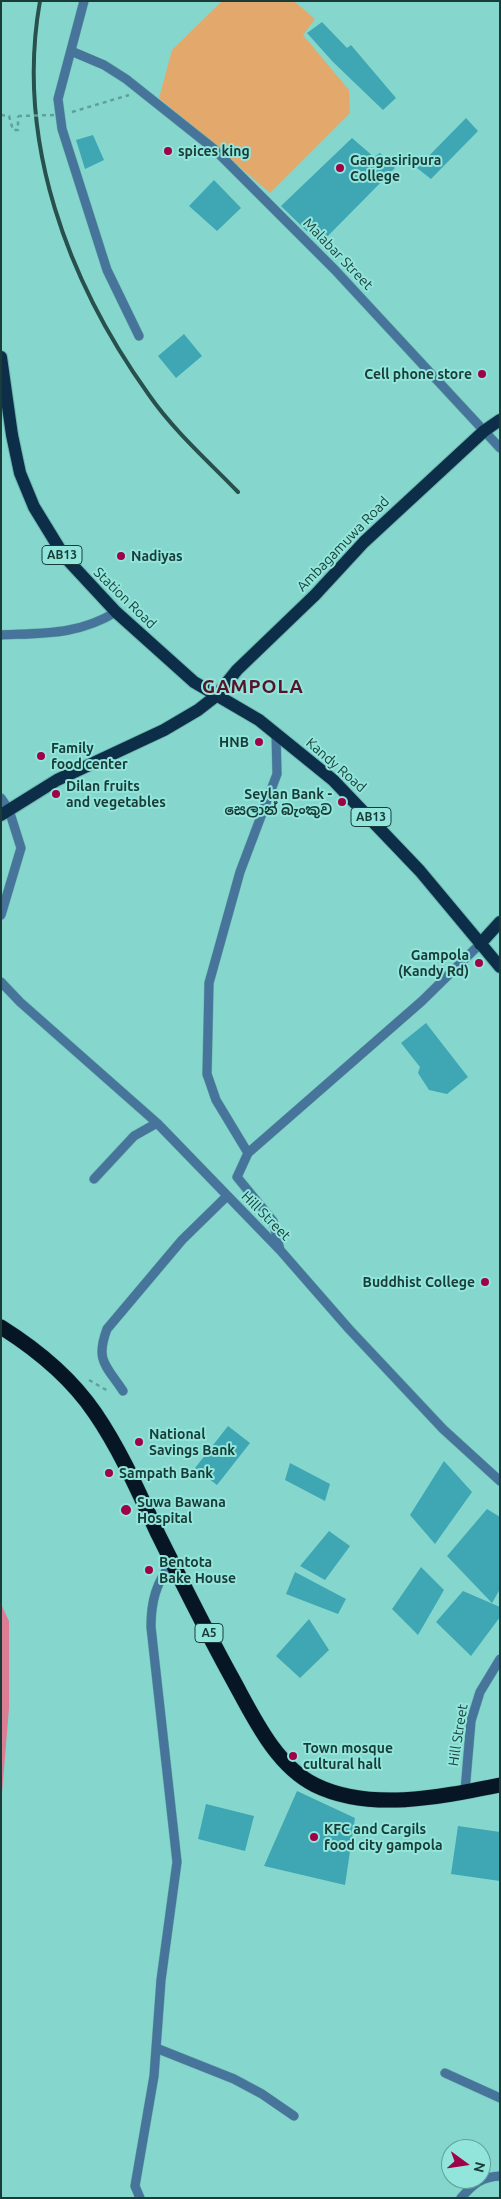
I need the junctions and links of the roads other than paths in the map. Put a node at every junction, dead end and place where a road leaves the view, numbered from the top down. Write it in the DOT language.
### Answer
graph roads {
  1 [pos="84,1"];
  2 [pos="70,52"];
  3 [pos="139,336"];
  4 [pos="1,357"];
  5 [pos="500,420"];
  6 [pos="484,431"];
  7 [pos="500,448"];
  8 [pos="116,612"];
  9 [pos="1,635"];
  10 [pos="216,696"];
  11 [pos="276,733"];
  12 [pos="1,798"];
  13 [pos="5,812"];
  14 [pos="1,915"];
  15 [pos="500,922"];
  16 [pos="480,944"];
  17 [pos="500,967"];
  18 [pos="1,982"];
  19 [pos="157,1123"];
  20 [pos="248,1153"];
  21 [pos="94,1179"];
  22 [pos="227,1196"];
  23 [pos="280,1250"];
  24 [pos="1,1327"];
  25 [pos="123,1391"];
  26 [pos="500,1480"];
  27 [pos="172,1562"];
  28 [pos="500,1659"];
  29 [pos="500,1785"];
  30 [pos="465,1791"];
  31 [pos="156,2048"];
  32 [pos="445,2073"];
  33 [pos="500,2098"];
  34 [pos="294,2116"];
  35 [pos="500,2176"];
  36 [pos="140,2198"];
  37 [pos="461,2198"];
  1 -- 2 [label="street"];
  2 -- 3 [label="street"];
  2 -- 6 [label="street, Malabar Street"];
  4 -- 8 [label="main road, Station Road / AB13"];
  5 -- 6 [label="main road, Ambagamuwa Road"];
  6 -- 7 [label="street, Malabar Street"];
  6 -- 10 [label="main road, Ambagamuwa Road, bridge"];
  8 -- 9 [label="street"];
  8 -- 10 [label="main road, Station Road / AB13"];
  10 -- 11 [label="main road, Kandy Road / AB13"];
  10 -- 13 [label="main road, Ambagamuwa Road"];
  11 -- 16 [label="main road, Kandy Road / AB13"];
  11 -- 20 [label="street"];
  12 -- 13 [label="street"];
  13 -- 14 [label="street"];
  15 -- 16 [label="main road"];
  16 -- 17 [label="main road, Kandy Road / AB13"];
  16 -- 20 [label="street"];
  18 -- 19 [label="street, Hill Street"];
  19 -- 21 [label="street"];
  19 -- 22 [label="street, Hill Street"];
  20 -- 23 [label="street"];
  22 -- 23 [label="street, Hill Street"];
  22 -- 25 [label="street"];
  23 -- 26 [label="street, Hill Street"];
  24 -- 27 [label="highway, A5"];
  27 -- 30 [label="highway, A5"];
  27 -- 31 [label="street"];
  28 -- 30 [label="street, Hill Street"];
  29 -- 30 [label="highway, A5"];
  31 -- 34 [label="street"];
  31 -- 36 [label="street"];
  32 -- 33 [label="street"];
  35 -- 37 [label="street"];
}
